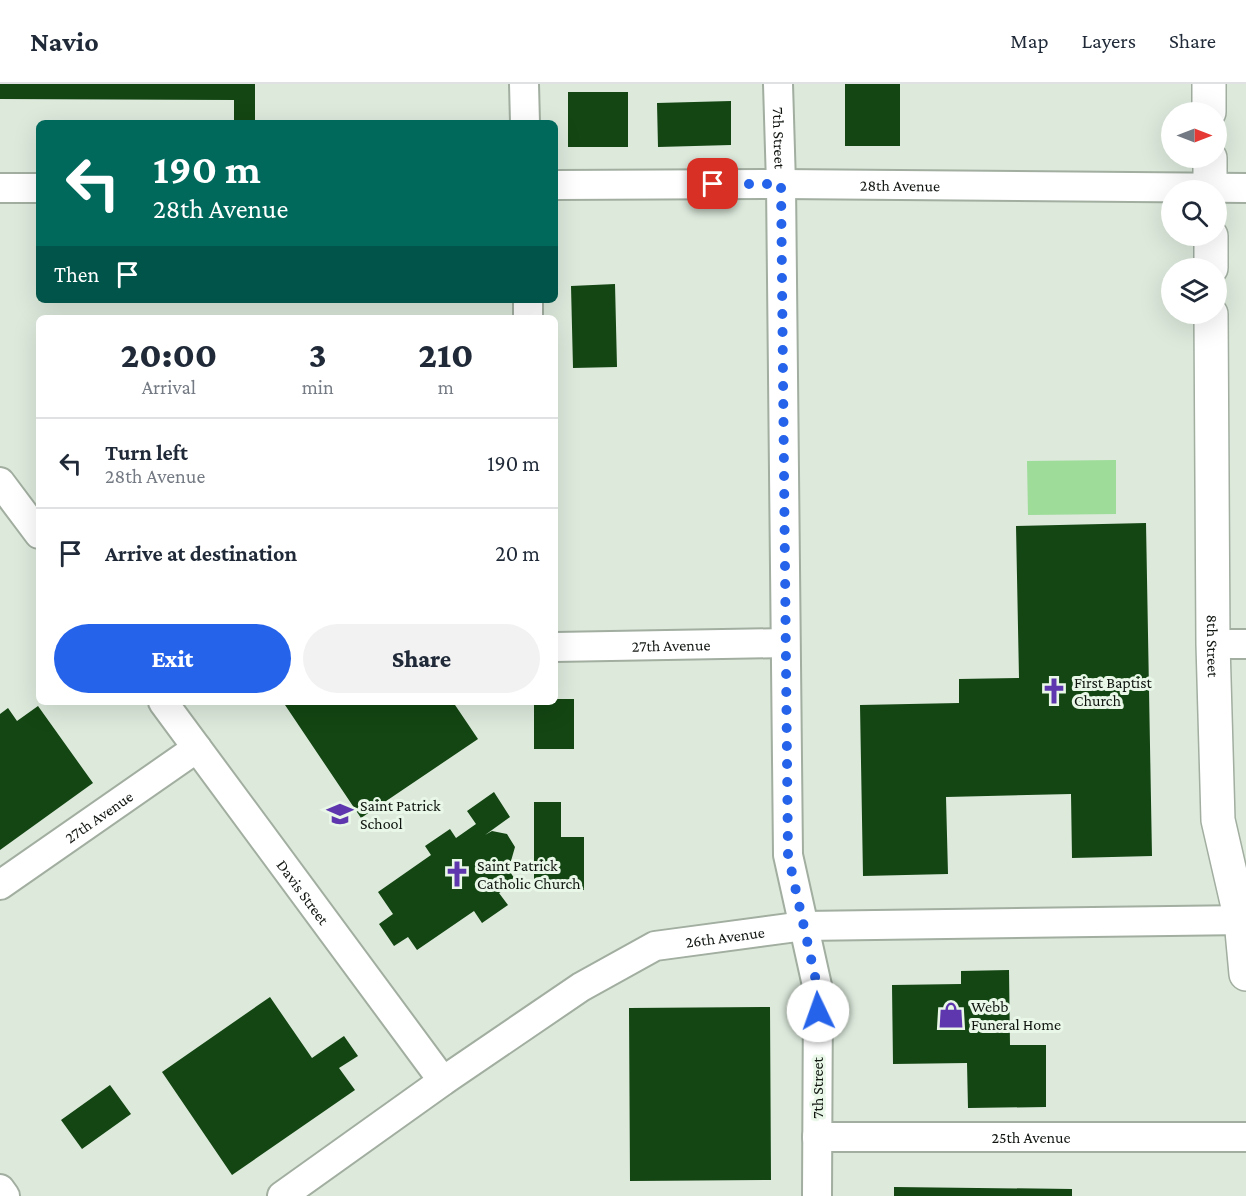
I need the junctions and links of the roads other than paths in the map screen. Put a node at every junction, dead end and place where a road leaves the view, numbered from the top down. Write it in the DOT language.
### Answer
graph roads {
  1 [pos="524,84"];
  2 [pos="778,84"];
  3 [pos="1209,84"];
  4 [pos="1209,102"];
  5 [pos="525,120"];
  6 [pos="1210,179"];
  7 [pos="781,184"];
  8 [pos="558,185"];
  9 [pos="0,188"];
  10 [pos="36,188"];
  11 [pos="1246,188"];
  12 [pos="1211,324"];
  13 [pos="0,482"];
  14 [pos="36,530"];
  15 [pos="785,643"];
  16 [pos="1213,644"];
  17 [pos="1246,644"];
  18 [pos="558,647"];
  19 [pos="165,705"];
  20 [pos="197,748"];
  21 [pos="0,885"];
  22 [pos="1243,920"];
  23 [pos="804,926"];
  24 [pos="1246,974"];
  25 [pos="443,1081"];
  26 [pos="817,1137"];
  27 [pos="1246,1137"];
  28 [pos="0,1189"];
  29 [pos="5,1196"];
  30 [pos="282,1196"];
  31 [pos="817,1196"];
  1 -- 5 [label="street"];
  2 -- 7 [label="street, 7th Street"];
  3 -- 4 [label="main road"];
  6 -- 7 [label="street, 28th Avenue"];
  6 -- 11 [label="street, 28th Avenue"];
  7 -- 8 [label="street, 28th Avenue"];
  7 -- 15 [label="street, 7th Street"];
  9 -- 10 [label="street"];
  12 -- 16 [label="main road, 8th Street"];
  13 -- 14 [label="street"];
  15 -- 18 [label="street, 27th Avenue"];
  15 -- 23 [label="street, 7th Street"];
  16 -- 17 [label="street"];
  16 -- 22 [label="main road, 8th Street"];
  19 -- 20 [label="street, Davis Street"];
  20 -- 21 [label="street, 27th Avenue"];
  20 -- 25 [label="street, Davis Street"];
  22 -- 23 [label="street, 26th Avenue"];
  22 -- 24 [label="main road, 8th Street"];
  23 -- 25 [label="street, 26th Avenue"];
  23 -- 26 [label="street, 7th Street"];
  25 -- 30 [label="street, 26th Avenue"];
  26 -- 27 [label="street, 25th Avenue"];
  26 -- 31 [label="street, 7th Street"];
  28 -- 29 [label="street"];
}
